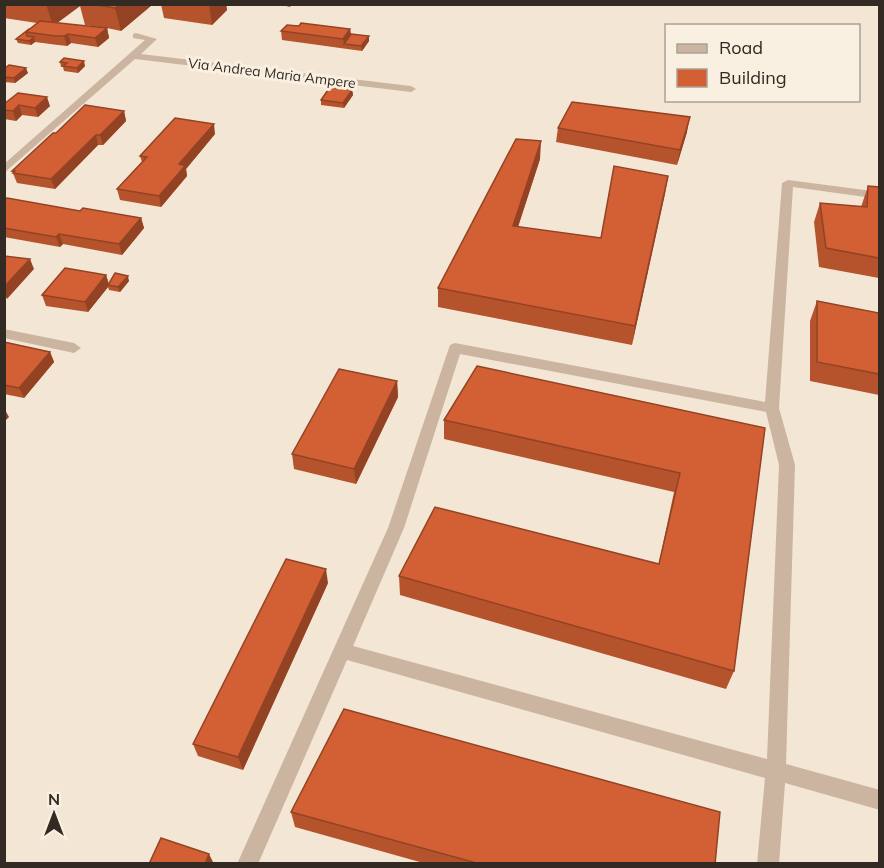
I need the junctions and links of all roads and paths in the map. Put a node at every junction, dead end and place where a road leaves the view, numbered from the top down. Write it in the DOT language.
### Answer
graph roads {
  1 [pos="136,36"];
  2 [pos="133,56"];
  3 [pos="411,89"];
  4 [pos="4,170"];
  5 [pos="879,196"];
  6 [pos="4,333"];
  7 [pos="74,348"];
  8 [pos="772,408"];
  9 [pos="342,651"];
  10 [pos="776,771"];
  11 [pos="879,800"];
  12 [pos="247,864"];
  13 [pos="768,864"];
  1 -- 2 [label="street"];
  2 -- 3 [label="street, Via Andrea Maria Ampere"];
  2 -- 4 [label="street"];
  5 -- 8 [label="street"];
  6 -- 7 [label="street"];
  8 -- 9 [label="street"];
  8 -- 10 [label="street"];
  9 -- 10 [label="street"];
  9 -- 12 [label="street"];
  10 -- 11 [label="street"];
  10 -- 13 [label="street"];
}
